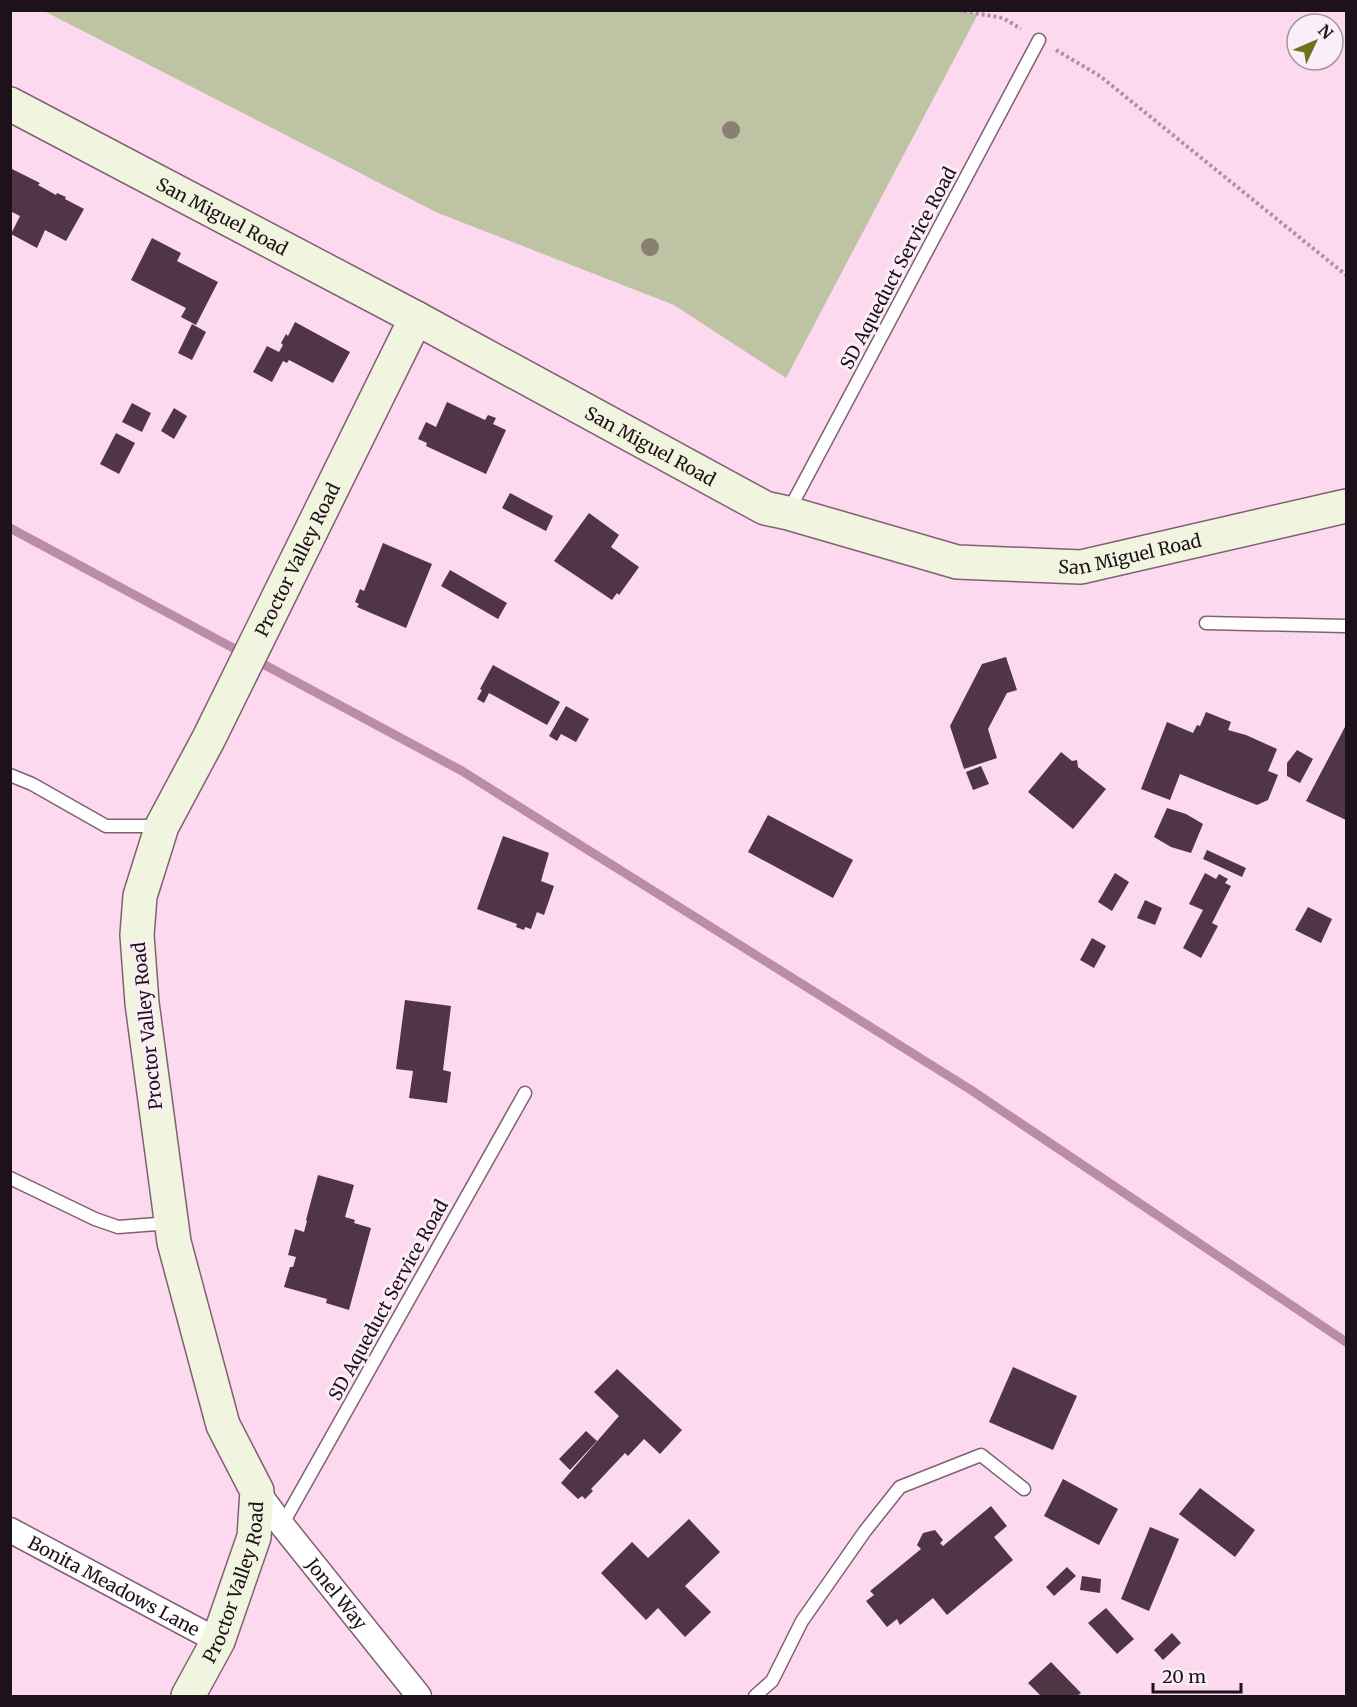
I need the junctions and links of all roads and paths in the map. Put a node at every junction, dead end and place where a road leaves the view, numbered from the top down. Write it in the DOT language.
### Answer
graph roads {
  1 [pos="958,10"];
  2 [pos="1039,40"];
  3 [pos="10,104"];
  4 [pos="1347,275"];
  5 [pos="416,318"];
  6 [pos="1347,506"];
  7 [pos="788,513"];
  8 [pos="1206,623"];
  9 [pos="1347,626"];
  10 [pos="10,775"];
  11 [pos="162,826"];
  12 [pos="525,1093"];
  13 [pos="12,1182"];
  14 [pos="171,1223"];
  15 [pos="1024,1489"];
  16 [pos="257,1491"];
  17 [pos="282,1525"];
  18 [pos="10,1530"];
  19 [pos="218,1641"];
  20 [pos="188,1696"];
  21 [pos="419,1696"];
  22 [pos="754,1696"];
  1 -- 2 [label="path"];
  2 -- 4 [label="path"];
  2 -- 7 [label="lane, SD Aqueduct Service Road"];
  3 -- 5 [label="street, San Miguel Road"];
  5 -- 7 [label="street, San Miguel Road"];
  5 -- 11 [label="street, Proctor Valley Road"];
  6 -- 7 [label="street, San Miguel Road"];
  8 -- 9 [label="lane"];
  10 -- 11 [label="lane"];
  11 -- 14 [label="street, Proctor Valley Road"];
  12 -- 17 [label="lane, SD Aqueduct Service Road"];
  13 -- 14 [label="lane"];
  14 -- 16 [label="street, Proctor Valley Road"];
  15 -- 22 [label="lane"];
  16 -- 17 [label="street, Jonel Way"];
  16 -- 19 [label="street, Proctor Valley Road"];
  17 -- 21 [label="street, Jonel Way"];
  18 -- 19 [label="street, Bonita Meadows Lane"];
  19 -- 20 [label="street, Proctor Valley Road"];
}
